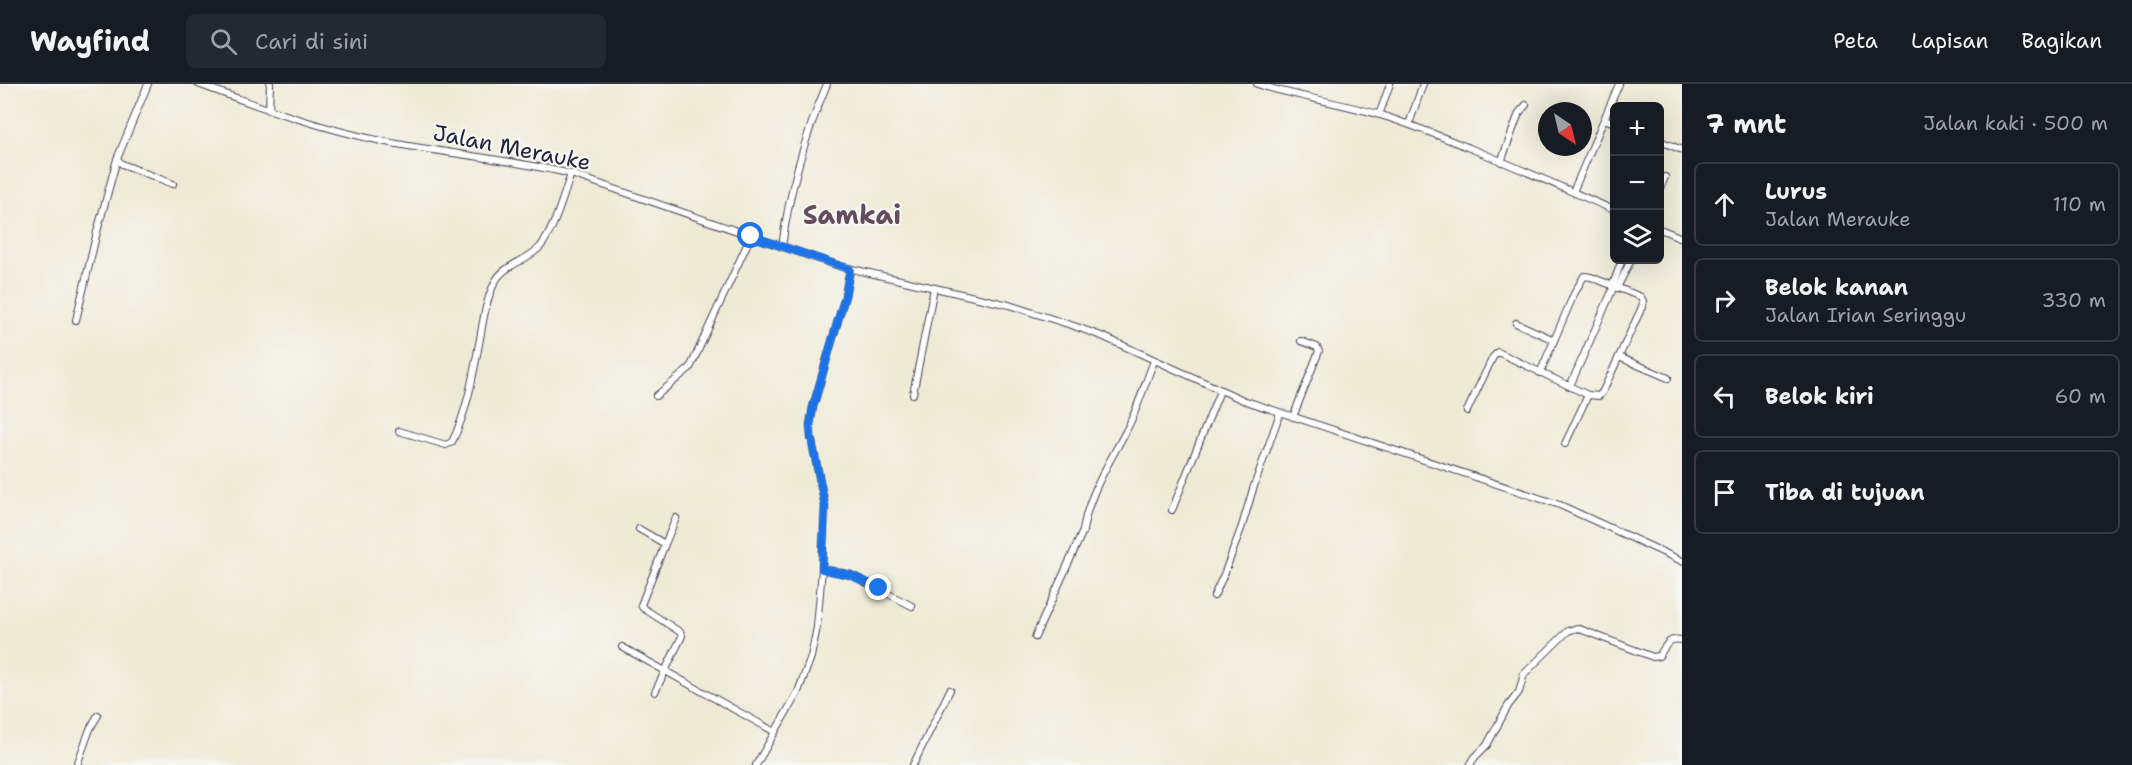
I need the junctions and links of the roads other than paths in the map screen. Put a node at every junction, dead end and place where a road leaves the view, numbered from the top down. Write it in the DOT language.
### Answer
graph roads {
  1 [pos="148,84"];
  2 [pos="198,84"];
  3 [pos="270,84"];
  4 [pos="827,84"];
  5 [pos="1257,84"];
  6 [pos="1390,84"];
  7 [pos="1423,84"];
  8 [pos="1619,84"];
  9 [pos="1527,105"];
  10 [pos="269,110"];
  11 [pos="1379,114"];
  12 [pos="1605,119"];
  13 [pos="1610,121"];
  14 [pos="1408,124"];
  15 [pos="1664,143"];
  16 [pos="1682,150"];
  17 [pos="117,159"];
  18 [pos="1501,162"];
  19 [pos="571,174"];
  20 [pos="173,184"];
  21 [pos="1574,192"];
  22 [pos="1610,208"];
  23 [pos="1664,231"];
  24 [pos="751,236"];
  25 [pos="1682,238"];
  26 [pos="782,247"];
  27 [pos="1621,264"];
  28 [pos="1629,264"];
  29 [pos="850,269"];
  30 [pos="934,288"];
  31 [pos="1614,288"];
  32 [pos="76,320"];
  33 [pos="1516,323"];
  34 [pos="1301,340"];
  35 [pos="1554,340"];
  36 [pos="1619,357"];
  37 [pos="1154,361"];
  38 [pos="1540,373"];
  39 [pos="1668,378"];
  40 [pos="1570,386"];
  41 [pos="1220,391"];
  42 [pos="913,394"];
  43 [pos="1588,395"];
  44 [pos="656,396"];
  45 [pos="1467,411"];
  46 [pos="1280,413"];
  47 [pos="1293,417"];
  48 [pos="399,431"];
  49 [pos="1565,444"];
  50 [pos="1172,510"];
  51 [pos="676,518"];
  52 [pos="639,529"];
  53 [pos="665,544"];
  54 [pos="1682,561"];
  55 [pos="822,569"];
  56 [pos="1214,596"];
  57 [pos="912,606"];
  58 [pos="1035,637"];
  59 [pos="1682,640"];
  60 [pos="622,647"];
  61 [pos="665,672"];
  62 [pos="951,690"];
  63 [pos="655,692"];
  64 [pos="98,715"];
  65 [pos="776,732"];
  66 [pos="77,765"];
  67 [pos="756,765"];
  68 [pos="913,765"];
  69 [pos="1470,765"];
  1 -- 17 [label="street"];
  2 -- 10 [label="street, Jalan Merauke"];
  3 -- 10 [label="street"];
  4 -- 26 [label="street"];
  5 -- 11 [label="street"];
  6 -- 11 [label="street"];
  7 -- 14 [label="street"];
  8 -- 12 [label="street"];
  9 -- 18 [label="street"];
  10 -- 19 [label="street, Jalan Merauke"];
  11 -- 14 [label="street"];
  12 -- 13 [label="street"];
  12 -- 21 [label="street"];
  14 -- 18 [label="street"];
  15 -- 16 [label="street"];
  17 -- 20 [label="street"];
  17 -- 32 [label="street"];
  18 -- 21 [label="street"];
  19 -- 24 [label="street, Jalan Merauke"];
  19 -- 48 [label="street"];
  21 -- 22 [label="street"];
  23 -- 25 [label="street"];
  24 -- 26 [label="street, Jalan Merauke"];
  24 -- 44 [label="street"];
  26 -- 29 [label="street, Jalan Merauke"];
  27 -- 31 [label="street"];
  28 -- 31 [label="street"];
  29 -- 30 [label="street, Jalan Merauke"];
  29 -- 55 [label="street"];
  30 -- 37 [label="street, Jalan Merauke"];
  30 -- 42 [label="street"];
  31 -- 35 [label="street"];
  31 -- 36 [label="street"];
  31 -- 40 [label="street"];
  33 -- 35 [label="street"];
  34 -- 47 [label="street"];
  35 -- 38 [label="street"];
  36 -- 39 [label="street"];
  36 -- 43 [label="street"];
  37 -- 41 [label="street, Jalan Merauke"];
  37 -- 58 [label="street"];
  38 -- 40 [label="street"];
  38 -- 45 [label="street"];
  40 -- 43 [label="street"];
  41 -- 46 [label="street, Jalan Merauke"];
  41 -- 50 [label="street"];
  43 -- 49 [label="street"];
  46 -- 47 [label="street, Jalan Merauke"];
  46 -- 56 [label="street"];
  47 -- 54 [label="street, Jalan Merauke"];
  51 -- 53 [label="street"];
  52 -- 53 [label="street"];
  53 -- 61 [label="street"];
  55 -- 57 [label="street"];
  55 -- 65 [label="street"];
  59 -- 69 [label="street"];
  60 -- 61 [label="street"];
  61 -- 63 [label="street"];
  61 -- 65 [label="street"];
  62 -- 68 [label="street"];
  64 -- 66 [label="street"];
  65 -- 67 [label="street"];
}
